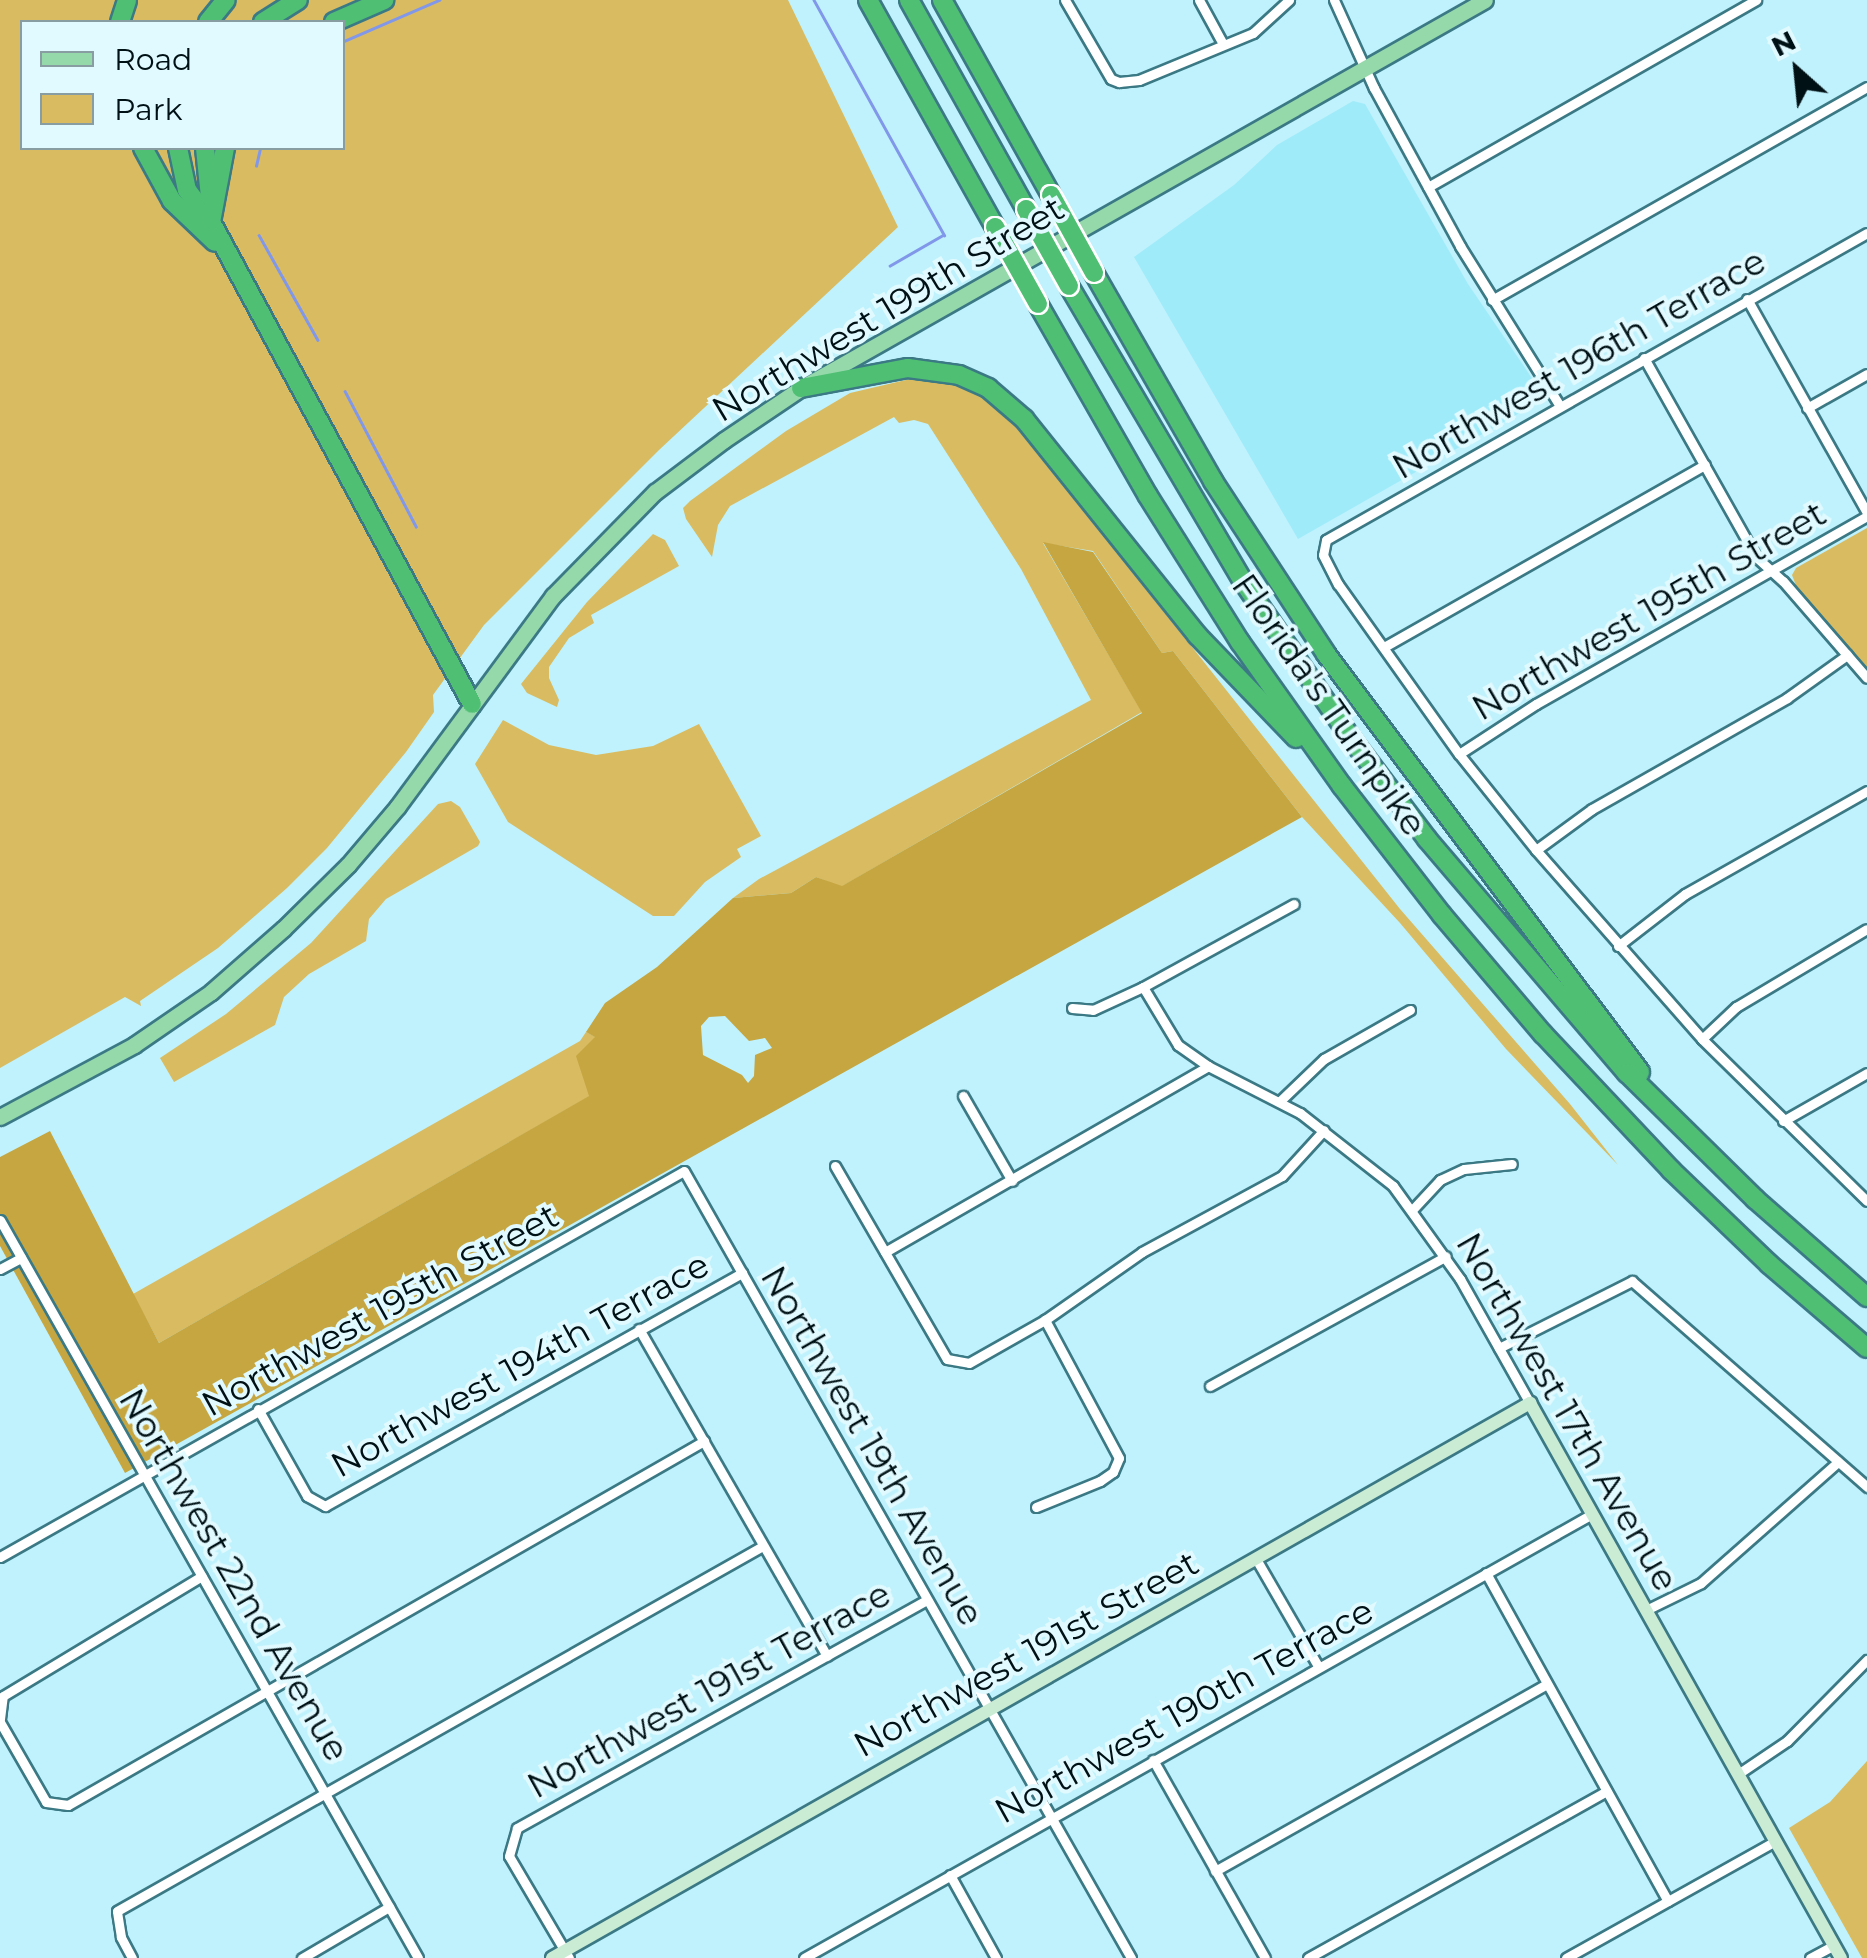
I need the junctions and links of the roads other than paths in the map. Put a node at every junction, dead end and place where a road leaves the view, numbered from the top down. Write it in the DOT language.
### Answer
graph roads {
  1 [pos="226,0"];
  2 [pos="298,0"];
  3 [pos="384,0"];
  4 [pos="868,0"];
  5 [pos="909,0"];
  6 [pos="942,0"];
  7 [pos="1066,0"];
  8 [pos="1200,0"];
  9 [pos="1290,0"];
  10 [pos="1334,0"];
  11 [pos="1485,0"];
  12 [pos="1756,0"];
  13 [pos="210,20"];
  14 [pos="266,20"];
  15 [pos="339,20"];
  16 [pos="1223,44"];
  17 [pos="1366,68"];
  18 [pos="1867,86"];
  19 [pos="145,150"];
  20 [pos="178,150"];
  21 [pos="205,150"];
  22 [pos="224,150"];
  23 [pos="1428,187"];
  24 [pos="210,222"];
  25 [pos="1867,232"];
  26 [pos="226,253"];
  27 [pos="1492,300"];
  28 [pos="1747,300"];
  29 [pos="1644,358"];
  30 [pos="1867,374"];
  31 [pos="801,388"];
  32 [pos="1560,406"];
  33 [pos="1807,408"];
  34 [pos="1705,465"];
  35 [pos="1867,515"];
  36 [pos="1770,570"];
  37 [pos="1384,647"];
  38 [pos="1847,655"];
  39 [pos="1867,678"];
  40 [pos="472,704"];
  41 [pos="1460,754"];
  42 [pos="1342,786"];
  43 [pos="1867,791"];
  44 [pos="1536,850"];
  45 [pos="1294,904"];
  46 [pos="1867,929"];
  47 [pos="1618,946"];
  48 [pos="1143,986"];
  49 [pos="1072,1008"];
  50 [pos="1410,1010"];
  51 [pos="1702,1039"];
  52 [pos="1208,1066"];
  53 [pos="1867,1073"];
  54 [pos="963,1096"];
  55 [pos="1280,1101"];
  56 [pos="0,1117"];
  57 [pos="1783,1121"];
  58 [pos="1324,1130"];
  59 [pos="1686,1132"];
  60 [pos="1512,1164"];
  61 [pos="834,1166"];
  62 [pos="684,1171"];
  63 [pos="1012,1181"];
  64 [pos="1867,1201"];
  65 [pos="1413,1209"];
  66 [pos="0,1220"];
  67 [pos="884,1252"];
  68 [pos="1446,1256"];
  69 [pos="20,1258"];
  70 [pos="0,1269"];
  71 [pos="742,1272"];
  72 [pos="1867,1297"];
  73 [pos="1045,1320"];
  74 [pos="640,1329"];
  75 [pos="1499,1348"];
  76 [pos="1867,1348"];
  77 [pos="1210,1386"];
  78 [pos="1530,1404"];
  79 [pos="258,1409"];
  80 [pos="704,1441"];
  81 [pos="1838,1462"];
  82 [pos="143,1475"];
  83 [pos="1867,1487"];
  84 [pos="1036,1508"];
  85 [pos="1592,1514"];
  86 [pos="761,1547"];
  87 [pos="0,1557"];
  88 [pos="1256,1559"];
  89 [pos="1486,1573"];
  90 [pos="202,1576"];
  91 [pos="927,1600"];
  92 [pos="1646,1610"];
  93 [pos="827,1656"];
  94 [pos="1867,1660"];
  95 [pos="1318,1666"];
  96 [pos="1548,1684"];
  97 [pos="268,1691"];
  98 [pos="989,1708"];
  99 [pos="0,1720"];
  100 [pos="1152,1760"];
  101 [pos="1738,1774"];
  102 [pos="326,1790"];
  103 [pos="1608,1791"];
  104 [pos="1051,1817"];
  105 [pos="1775,1841"];
  106 [pos="1216,1870"];
  107 [pos="950,1875"];
  108 [pos="1668,1901"];
  109 [pos="389,1907"];
  110 [pos="1834,1945"];
  111 [pos="567,1954"];
  112 [pos="132,1958"];
  113 [pos="302,1958"];
  114 [pos="418,1958"];
  115 [pos="552,1958"];
  116 [pos="804,1958"];
  117 [pos="996,1958"];
  118 [pos="1130,1958"];
  119 [pos="1265,1958"];
  120 [pos="1308,1958"];
  121 [pos="1566,1958"];
  122 [pos="1810,1958"];
  123 [pos="1841,1958"];
  1 -- 13 [label="highway"];
  2 -- 14 [label="highway"];
  3 -- 15 [label="highway"];
  4 -- 42 [label="highway, Florida's Turnpike, bridge"];
  5 -- 59 [label="highway, Florida's Turnpike, bridge"];
  6 -- 59 [label="highway, bridge"];
  7 -- 16 [label="street"];
  8 -- 16 [label="street"];
  9 -- 16 [label="street"];
  10 -- 17 [label="street"];
  11 -- 17 [label="main road, Northwest 199th Street"];
  12 -- 23 [label="street"];
  17 -- 23 [label="street"];
  17 -- 31 [label="main road, Northwest 199th Street"];
  18 -- 27 [label="street"];
  19 -- 26 [label="highway"];
  20 -- 24 [label="highway"];
  21 -- 24 [label="highway"];
  22 -- 24 [label="highway"];
  23 -- 27 [label="street"];
  24 -- 26 [label="highway"];
  25 -- 28 [label="street, Northwest 196th Terrace"];
  26 -- 40 [label="highway"];
  27 -- 32 [label="street"];
  28 -- 29 [label="street, Northwest 196th Terrace"];
  28 -- 33 [label="street"];
  29 -- 32 [label="street, Northwest 196th Terrace"];
  29 -- 34 [label="street"];
  30 -- 33 [label="street"];
  31 -- 40 [label="main road, Northwest 199th Street"];
  31 -- 42 [label="highway"];
  32 -- 37 [label="street, Northwest 196th Terrace"];
  33 -- 35 [label="street"];
  34 -- 36 [label="street"];
  34 -- 37 [label="street"];
  35 -- 36 [label="street, Northwest 195th Street"];
  36 -- 38 [label="street"];
  36 -- 41 [label="street, Northwest 195th Street"];
  37 -- 41 [label="street"];
  38 -- 39 [label="street"];
  38 -- 44 [label="street"];
  40 -- 56 [label="main road, Northwest 199th Street"];
  41 -- 44 [label="street"];
  42 -- 76 [label="highway, Florida's Turnpike"];
  43 -- 47 [label="street"];
  44 -- 47 [label="street"];
  45 -- 48 [label="street"];
  46 -- 51 [label="street"];
  47 -- 51 [label="street"];
  48 -- 49 [label="street"];
  48 -- 52 [label="street, Northwest 17th Avenue"];
  50 -- 55 [label="street"];
  51 -- 57 [label="street"];
  52 -- 55 [label="street, Northwest 17th Avenue"];
  52 -- 63 [label="street"];
  53 -- 57 [label="street"];
  54 -- 63 [label="street"];
  55 -- 58 [label="street, Northwest 17th Avenue"];
  57 -- 64 [label="street"];
  58 -- 65 [label="street, Northwest 17th Avenue"];
  58 -- 73 [label="street"];
  59 -- 72 [label="highway, Florida's Turnpike"];
  60 -- 65 [label="street"];
  61 -- 67 [label="street"];
  62 -- 71 [label="street, Northwest 19th Avenue"];
  62 -- 79 [label="street, Northwest 195th Street"];
  63 -- 67 [label="street"];
  65 -- 68 [label="street, Northwest 17th Avenue"];
  66 -- 69 [label="street, Northwest 22nd Avenue"];
  67 -- 73 [label="street"];
  68 -- 75 [label="street, Northwest 17th Avenue"];
  68 -- 77 [label="street"];
  69 -- 70 [label="street"];
  69 -- 82 [label="street, Northwest 22nd Avenue"];
  71 -- 74 [label="street, Northwest 194th Terrace"];
  71 -- 91 [label="street, Northwest 19th Avenue"];
  73 -- 84 [label="street"];
  74 -- 79 [label="street, Northwest 194th Terrace"];
  74 -- 80 [label="street"];
  75 -- 78 [label="street, Northwest 17th Avenue"];
  75 -- 81 [label="street"];
  78 -- 85 [label="street, Northwest 17th Avenue"];
  78 -- 88 [label="street, Northwest 191st Street"];
  79 -- 82 [label="street, Northwest 195th Street"];
  80 -- 86 [label="street"];
  80 -- 97 [label="street"];
  81 -- 83 [label="street"];
  81 -- 92 [label="street"];
  82 -- 87 [label="street, Northwest 195th Street"];
  82 -- 90 [label="street, Northwest 22nd Avenue"];
  85 -- 89 [label="street, Northwest 190th Terrace"];
  85 -- 92 [label="street, Northwest 17th Avenue"];
  86 -- 93 [label="street"];
  86 -- 102 [label="street"];
  88 -- 95 [label="street"];
  88 -- 98 [label="street, Northwest 191st Street"];
  89 -- 95 [label="street, Northwest 190th Terrace"];
  89 -- 96 [label="street"];
  90 -- 97 [label="street, Northwest 22nd Avenue"];
  90 -- 99 [label="street"];
  91 -- 93 [label="street, Northwest 191st Terrace"];
  91 -- 98 [label="street, Northwest 19th Avenue"];
  92 -- 101 [label="street, Northwest 17th Avenue"];
  93 -- 111 [label="street, Northwest 191st Terrace"];
  94 -- 101 [label="street"];
  95 -- 100 [label="street, Northwest 190th Terrace"];
  96 -- 103 [label="street"];
  96 -- 106 [label="street"];
  97 -- 99 [label="street"];
  97 -- 102 [label="street, Northwest 22nd Avenue"];
  98 -- 104 [label="street, Northwest 19th Avenue"];
  98 -- 111 [label="street, Northwest 191st Street"];
  100 -- 104 [label="street, Northwest 190th Terrace"];
  100 -- 106 [label="street"];
  101 -- 105 [label="street, Northwest 17th Avenue"];
  102 -- 109 [label="street, Northwest 22nd Avenue"];
  102 -- 112 [label="street"];
  103 -- 108 [label="street"];
  103 -- 120 [label="street"];
  104 -- 107 [label="street, Northwest 190th Terrace"];
  104 -- 118 [label="street, Northwest 19th Avenue"];
  105 -- 108 [label="street"];
  105 -- 110 [label="street, Northwest 17th Avenue"];
  106 -- 119 [label="street"];
  107 -- 116 [label="street, Northwest 190th Terrace"];
  107 -- 117 [label="street"];
  108 -- 121 [label="street"];
  109 -- 113 [label="street"];
  109 -- 114 [label="street, Northwest 22nd Avenue"];
  110 -- 122 [label="street"];
  110 -- 123 [label="street, Northwest 17th Avenue"];
  111 -- 115 [label="street, Northwest 191st Street"];
}
